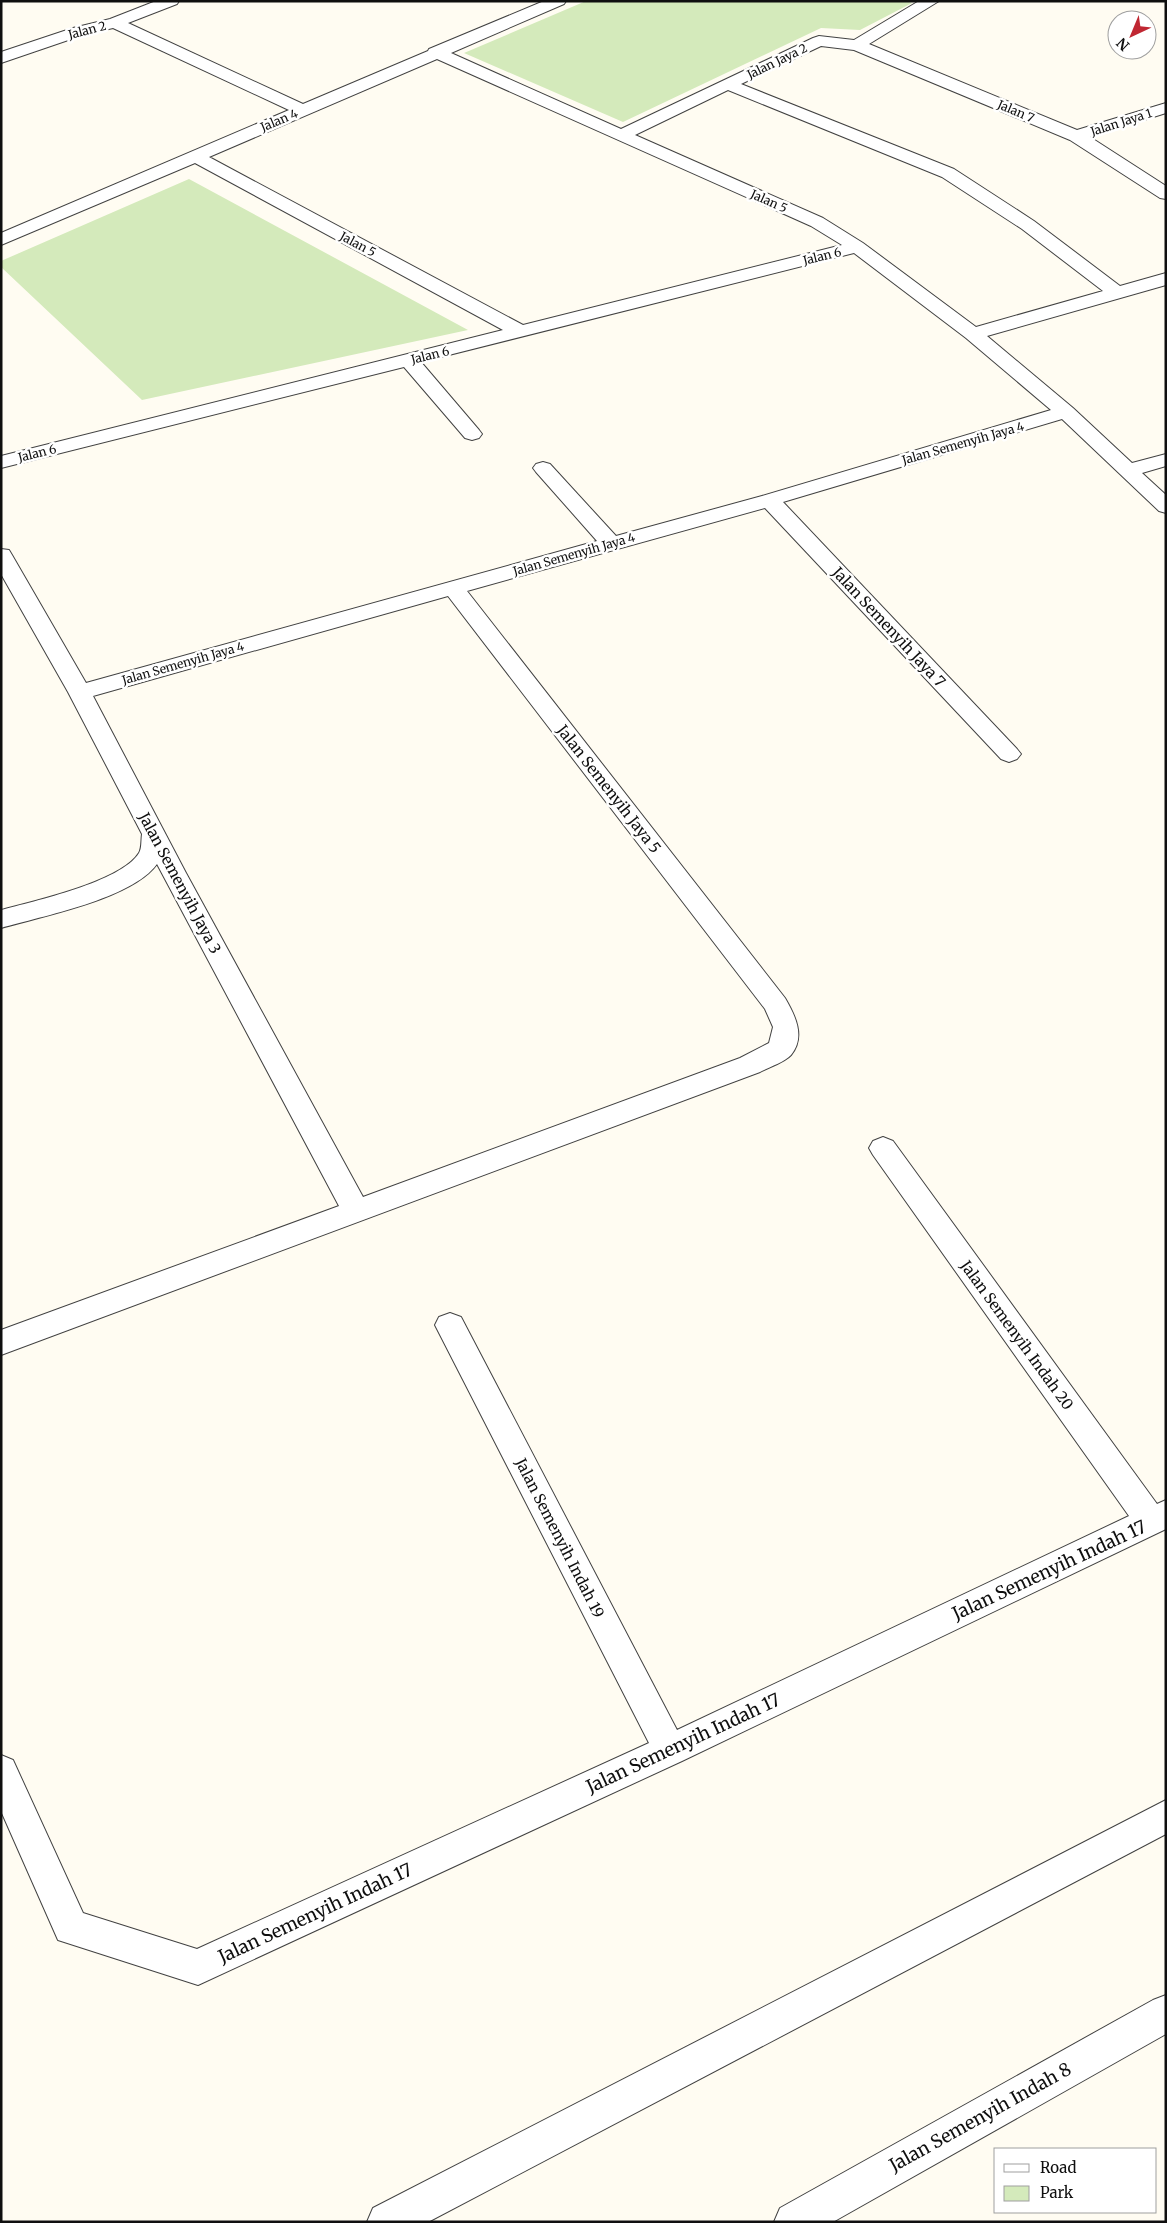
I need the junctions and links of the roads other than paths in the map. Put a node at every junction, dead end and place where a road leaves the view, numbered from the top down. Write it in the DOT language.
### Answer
graph roads {
  1 [pos="171,1"];
  2 [pos="558,1"];
  3 [pos="931,1"];
  4 [pos="115,23"];
  5 [pos="857,45"];
  6 [pos="435,52"];
  7 [pos="1,58"];
  8 [pos="729,85"];
  9 [pos="1166,108"];
  10 [pos="302,110"];
  11 [pos="621,135"];
  12 [pos="1076,136"];
  13 [pos="195,156"];
  14 [pos="1166,194"];
  15 [pos="1,240"];
  16 [pos="857,247"];
  17 [pos="1166,279"];
  18 [pos="1117,293"];
  19 [pos="521,332"];
  20 [pos="973,334"];
  21 [pos="409,360"];
  22 [pos="1066,412"];
  23 [pos="472,434"];
  24 [pos="1166,460"];
  25 [pos="1,462"];
  26 [pos="544,468"];
  27 [pos="1126,471"];
  28 [pos="769,500"];
  29 [pos="1166,507"];
  30 [pos="610,544"];
  31 [pos="2,559"];
  32 [pos="454,588"];
  33 [pos="80,692"];
  34 [pos="1009,754"];
  35 [pos="154,834"];
  36 [pos="1,919"];
  37 [pos="883,1148"];
  38 [pos="356,1212"];
  39 [pos="450,1325"];
  40 [pos="1,1343"];
  41 [pos="1158,1517"];
  42 [pos="670,1750"];
  43 [pos="1,1772"];
  44 [pos="1166,1816"];
  45 [pos="1166,2013"];
  46 [pos="387,2222"];
  47 [pos="794,2222"];
  1 -- 4 [label="street, Jalan 2"];
  2 -- 6 [label="street, Jalan 4"];
  3 -- 5 [label="street"];
  4 -- 7 [label="street, Jalan 2"];
  4 -- 10 [label="street"];
  5 -- 8 [label="street, Jalan Jaya 2"];
  5 -- 12 [label="street, Jalan 7"];
  6 -- 10 [label="street, Jalan 4"];
  6 -- 11 [label="street, Jalan 5"];
  8 -- 11 [label="street, Jalan Jaya 2"];
  8 -- 18 [label="street"];
  9 -- 12 [label="street, Jalan Jaya 1"];
  10 -- 13 [label="street, Jalan 4"];
  11 -- 16 [label="street, Jalan 5"];
  12 -- 14 [label="street, Jalan 7"];
  13 -- 15 [label="street, Jalan 4"];
  13 -- 19 [label="street, Jalan 5"];
  16 -- 19 [label="street, Jalan 6"];
  16 -- 20 [label="street, Jalan 5"];
  17 -- 18 [label="street"];
  18 -- 20 [label="street"];
  19 -- 21 [label="street, Jalan 6"];
  20 -- 22 [label="street, Jalan 5"];
  21 -- 23 [label="street"];
  21 -- 25 [label="street, Jalan 6"];
  22 -- 27 [label="street, Jalan 5"];
  22 -- 28 [label="street, Jalan Semenyih Jaya 4"];
  24 -- 27 [label="street"];
  26 -- 30 [label="street"];
  27 -- 29 [label="street, Jalan 5"];
  28 -- 30 [label="street, Jalan Semenyih Jaya 4"];
  28 -- 34 [label="street, Jalan Semenyih Jaya 7"];
  30 -- 32 [label="street, Jalan Semenyih Jaya 4"];
  31 -- 33 [label="street, Jalan Semenyih Jaya 3"];
  32 -- 33 [label="street, Jalan Semenyih Jaya 4"];
  32 -- 38 [label="street, Jalan Semenyih Jaya 5"];
  33 -- 35 [label="street, Jalan Semenyih Jaya 3"];
  35 -- 36 [label="street"];
  35 -- 38 [label="street, Jalan Semenyih Jaya 3"];
  37 -- 41 [label="street, Jalan Semenyih Indah 20"];
  38 -- 40 [label="street"];
  39 -- 42 [label="street, Jalan Semenyih Indah 19"];
  41 -- 42 [label="street, Jalan Semenyih Indah 17"];
  42 -- 43 [label="street, Jalan Semenyih Indah 17"];
  44 -- 46 [label="street"];
  45 -- 47 [label="street, Jalan Semenyih Indah 8"];
}
